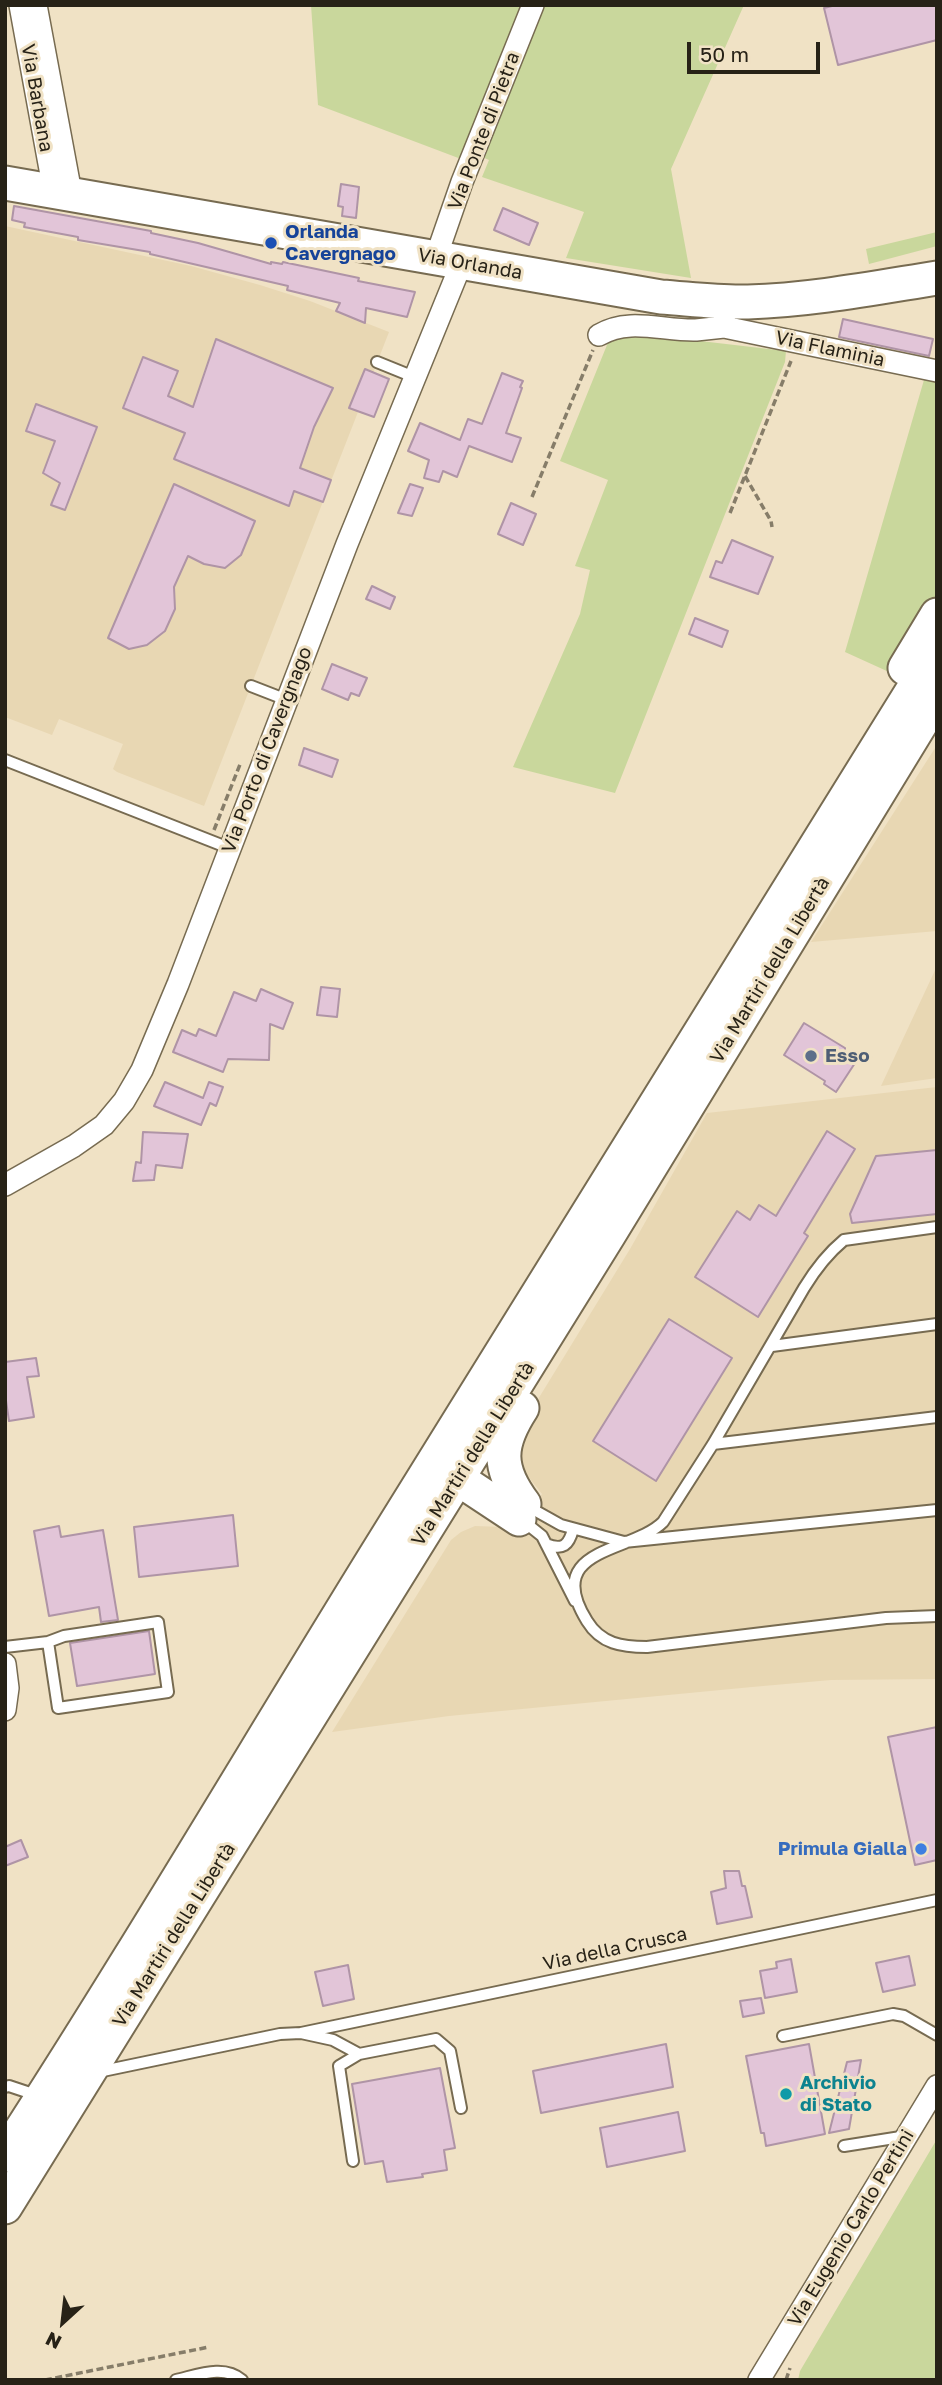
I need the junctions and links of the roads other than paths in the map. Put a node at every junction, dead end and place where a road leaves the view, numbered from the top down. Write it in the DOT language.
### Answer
graph roads {
  1 [pos="20,5"];
  2 [pos="36,5"];
  3 [pos="533,5"];
  4 [pos="5,183"];
  5 [pos="62,192"];
  6 [pos="449,260"];
  7 [pos="937,278"];
  8 [pos="724,314"];
  9 [pos="599,335"];
  10 [pos="377,362"];
  11 [pos="937,372"];
  12 [pos="414,377"];
  13 [pos="937,615"];
  14 [pos="937,651"];
  15 [pos="251,686"];
  16 [pos="937,697"];
  17 [pos="286,700"];
  18 [pos="5,760"];
  19 [pos="229,848"];
  20 [pos="666,1086"];
  21 [pos="12,1179"];
  22 [pos="597,1225"];
  23 [pos="937,1227"];
  24 [pos="937,1324"];
  25 [pos="772,1346"];
  26 [pos="937,1417"];
  27 [pos="713,1444"];
  28 [pos="459,1473"];
  29 [pos="937,1510"];
  30 [pos="522,1511"];
  31 [pos="573,1529"];
  32 [pos="624,1542"];
  33 [pos="546,1544"];
  34 [pos="582,1614"];
  35 [pos="937,1616"];
  36 [pos="48,1642"];
  37 [pos="5,1647"];
  38 [pos="314,1658"];
  39 [pos="5,1664"];
  40 [pos="320,1702"];
  41 [pos="5,1710"];
  42 [pos="937,1900"];
  43 [pos="301,2033"];
  44 [pos="937,2035"];
  45 [pos="783,2036"];
  46 [pos="359,2053"];
  47 [pos="88,2074"];
  48 [pos="937,2086"];
  49 [pos="5,2087"];
  50 [pos="43,2097"];
  51 [pos="461,2108"];
  52 [pos="907,2136"];
  53 [pos="844,2146"];
  54 [pos="5,2155"];
  55 [pos="353,2161"];
  56 [pos="5,2207"];
  57 [pos="788,2334"];
  58 [pos="176,2380"];
  59 [pos="242,2380"];
  60 [pos="759,2380"];
  61 [pos="771,2380"];
  1 -- 5 [label="street, Via Barbana"];
  2 -- 5 [label="street"];
  3 -- 6 [label="street, Via Ponte di Pietra"];
  4 -- 5 [label="main road, Via Orlanda"];
  5 -- 6 [label="main road, Via Orlanda"];
  6 -- 8 [label="main road, Via Orlanda"];
  6 -- 12 [label="street, Via Porto di Cavergnago"];
  7 -- 8 [label="main road, Via Orlanda"];
  8 -- 9 [label="street, Via Flaminia"];
  8 -- 11 [label="street, Via Flaminia"];
  10 -- 12 [label="lane"];
  12 -- 17 [label="street, Via Porto di Cavergnago"];
  13 -- 20 [label="main road, Via Martiri della Libertà"];
  14 -- 20 [label="main road, Via Martiri della Libertà"];
  15 -- 17 [label="lane"];
  16 -- 22 [label="main road, Via Martiri della Libertà"];
  17 -- 19 [label="street, Via Porto di Cavergnago"];
  18 -- 19 [label="lane"];
  19 -- 21 [label="street, Via Porto di Cavergnago"];
  20 -- 22 [label="main road, Via Martiri della Libertà"];
  22 -- 28 [label="main road, Via Martiri della Libertà"];
  22 -- 30 [label="main road"];
  22 -- 38 [label="main road, Via Martiri della Libertà"];
  23 -- 25 [label="lane"];
  24 -- 25 [label="lane"];
  25 -- 27 [label="lane"];
  26 -- 27 [label="lane"];
  27 -- 32 [label="lane"];
  28 -- 30 [label="main road"];
  28 -- 38 [label="main road"];
  28 -- 40 [label="main road, Via Martiri della Libertà"];
  29 -- 32 [label="lane"];
  30 -- 31 [label="lane"];
  30 -- 33 [label="lane"];
  30 -- 40 [label="main road"];
  31 -- 32 [label="lane"];
  31 -- 33 [label="lane"];
  32 -- 34 [label="lane"];
  33 -- 34 [label="lane"];
  34 -- 35 [label="lane"];
  36 -- 36 [label="lane"];
  36 -- 37 [label="lane"];
  38 -- 50 [label="main road, Via Martiri della Libertà"];
  39 -- 41 [label="street"];
  40 -- 47 [label="main road, Via Martiri della Libertà"];
  42 -- 43 [label="lane, Via della Crusca"];
  43 -- 46 [label="lane"];
  43 -- 47 [label="lane"];
  44 -- 45 [label="lane"];
  46 -- 51 [label="lane"];
  46 -- 55 [label="lane"];
  47 -- 56 [label="main road, Via Martiri della Libertà"];
  48 -- 52 [label="street, Via Eugenio Carlo Pertini"];
  49 -- 50 [label="lane"];
  50 -- 54 [label="main road, Via Martiri della Libertà"];
  52 -- 53 [label="lane"];
  52 -- 57 [label="street, Via Eugenio Carlo Pertini"];
  57 -- 60 [label="street, Via Eugenio Carlo Pertini"];
  57 -- 61 [label="street, Via Eugenio Carlo Pertini"];
  58 -- 59 [label="lane"];
}
